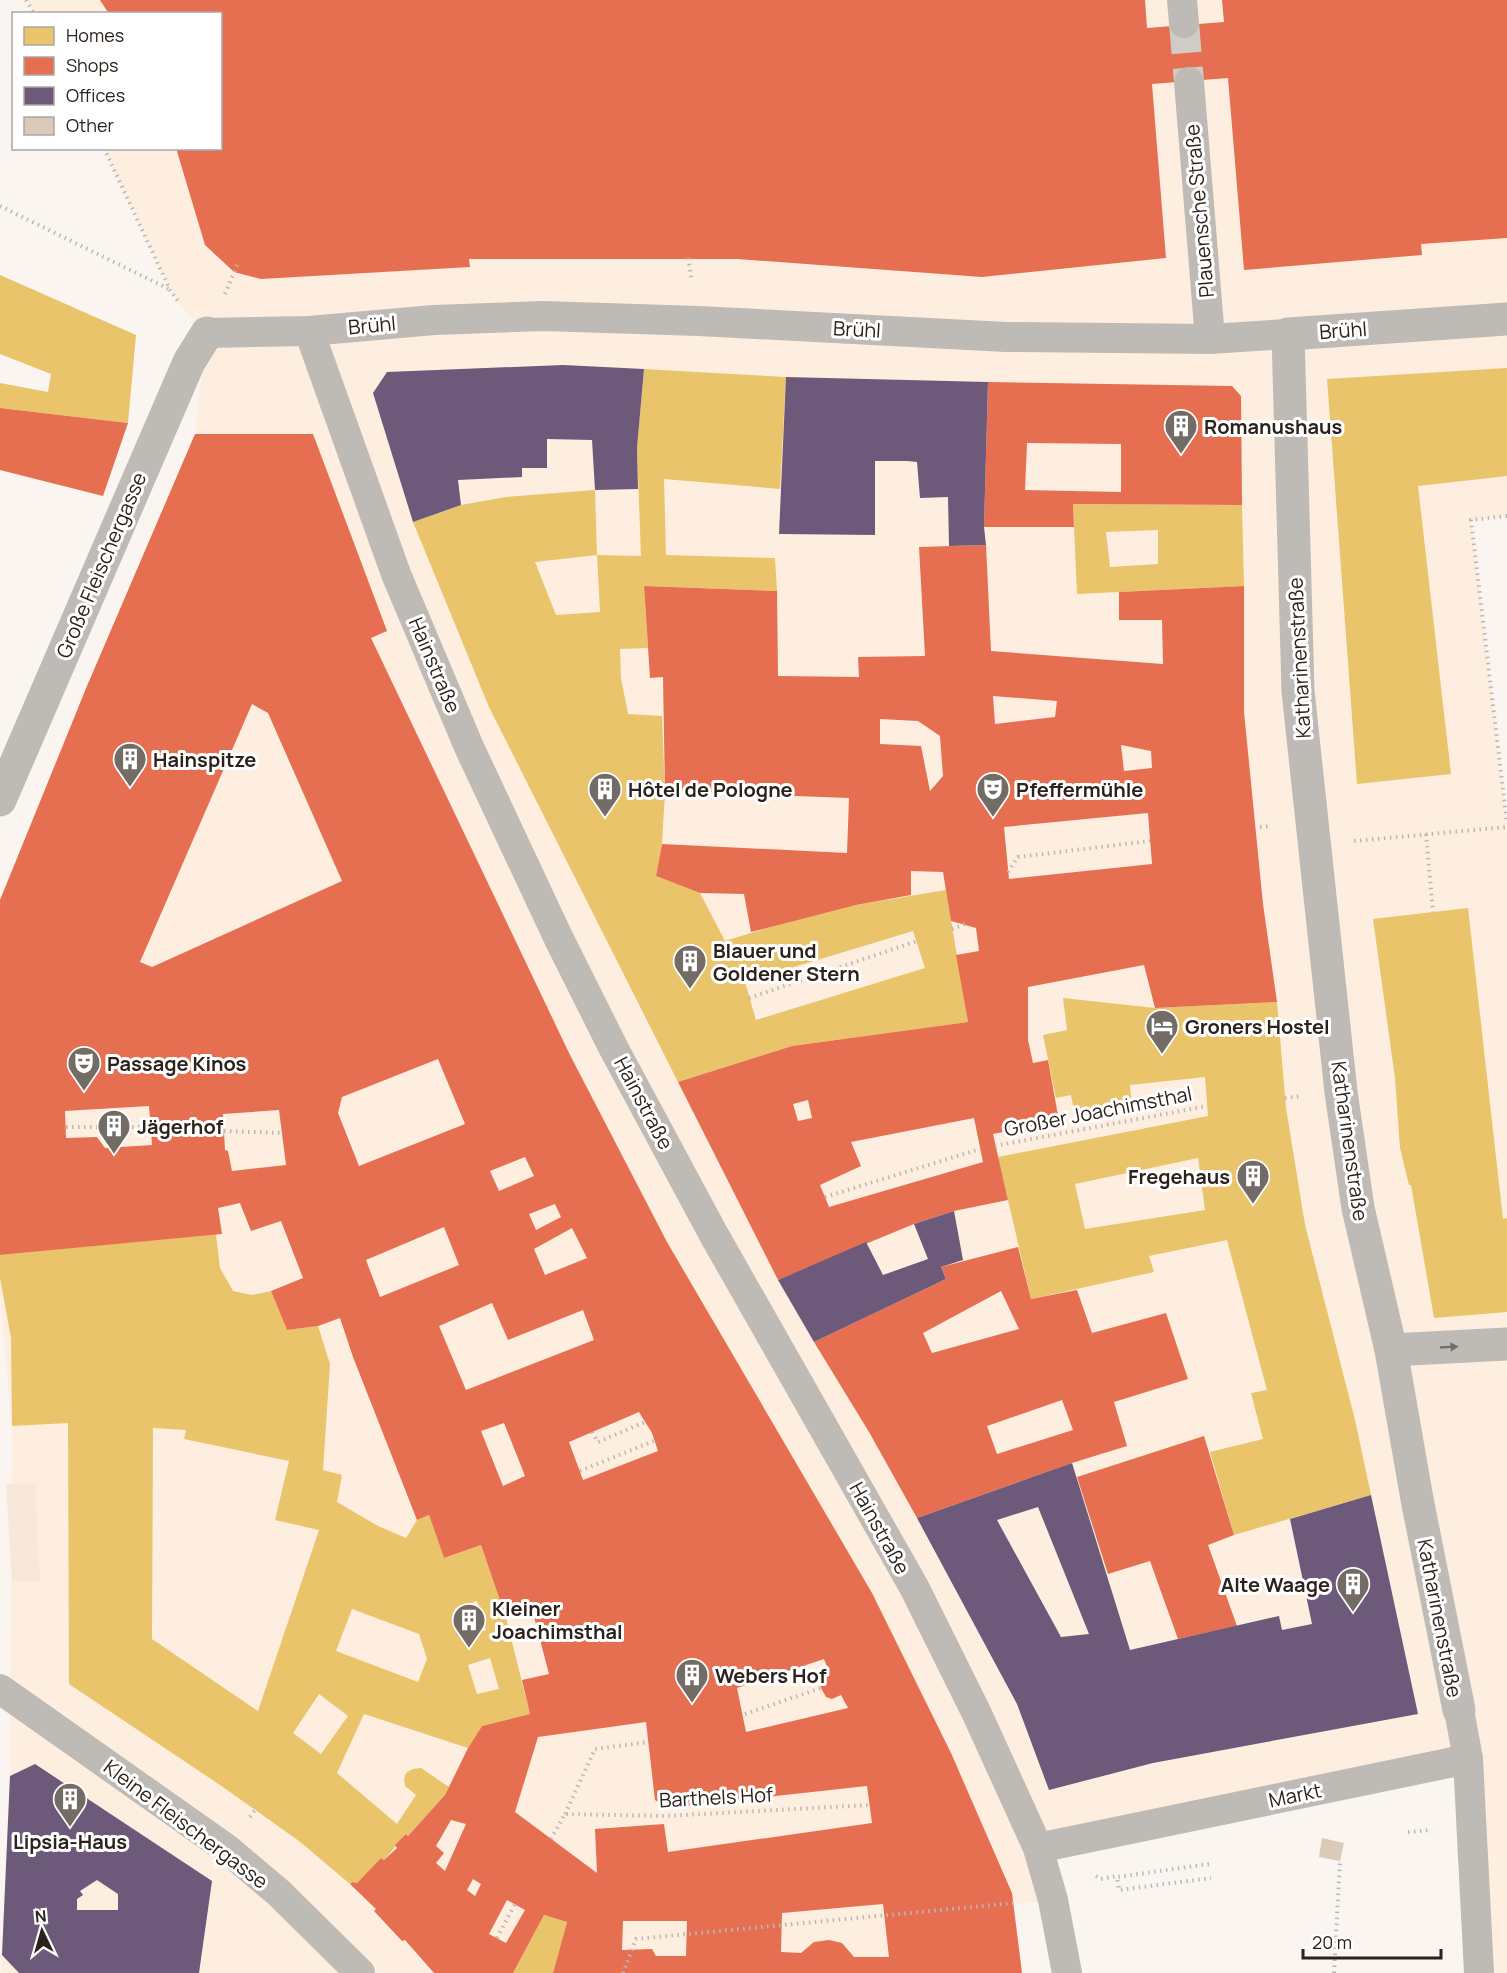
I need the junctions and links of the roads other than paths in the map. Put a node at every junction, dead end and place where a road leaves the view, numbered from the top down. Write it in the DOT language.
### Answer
graph roads {
  1 [pos="1189,82"];
  2 [pos="1507,319"];
  3 [pos="309,331"];
  4 [pos="207,333"];
  5 [pos="1288,334"];
  6 [pos="1210,339"];
  7 [pos="0,800"];
  8 [pos="1507,1344"];
  9 [pos="1391,1350"];
  10 [pos="0,1689"];
  11 [pos="1459,1710"];
  12 [pos="1468,1759"];
  13 [pos="1038,1848"];
  14 [pos="360,1973"];
  15 [pos="1067,1973"];
  16 [pos="1479,1973"];
  1 -- 6 [label="street, Plauensche Straße"];
  2 -- 5 [label="street, Brühl"];
  3 -- 4 [label="street, Brühl"];
  3 -- 6 [label="street, Brühl"];
  3 -- 13 [label="street, Hainstraße"];
  4 -- 7 [label="street, Große Fleischergasse"];
  5 -- 6 [label="street, Brühl"];
  5 -- 9 [label="street, Katharinenstraße"];
  9 -- 8 [label="street, one-way"];
  9 -- 11 [label="street, Katharinenstraße"];
  10 -- 14 [label="street, Kleine Fleischergasse"];
  11 -- 12 [label="street, Katharinenstraße"];
  12 -- 13 [label="street, Markt"];
  12 -- 16 [label="street"];
  13 -- 15 [label="street"];
}
